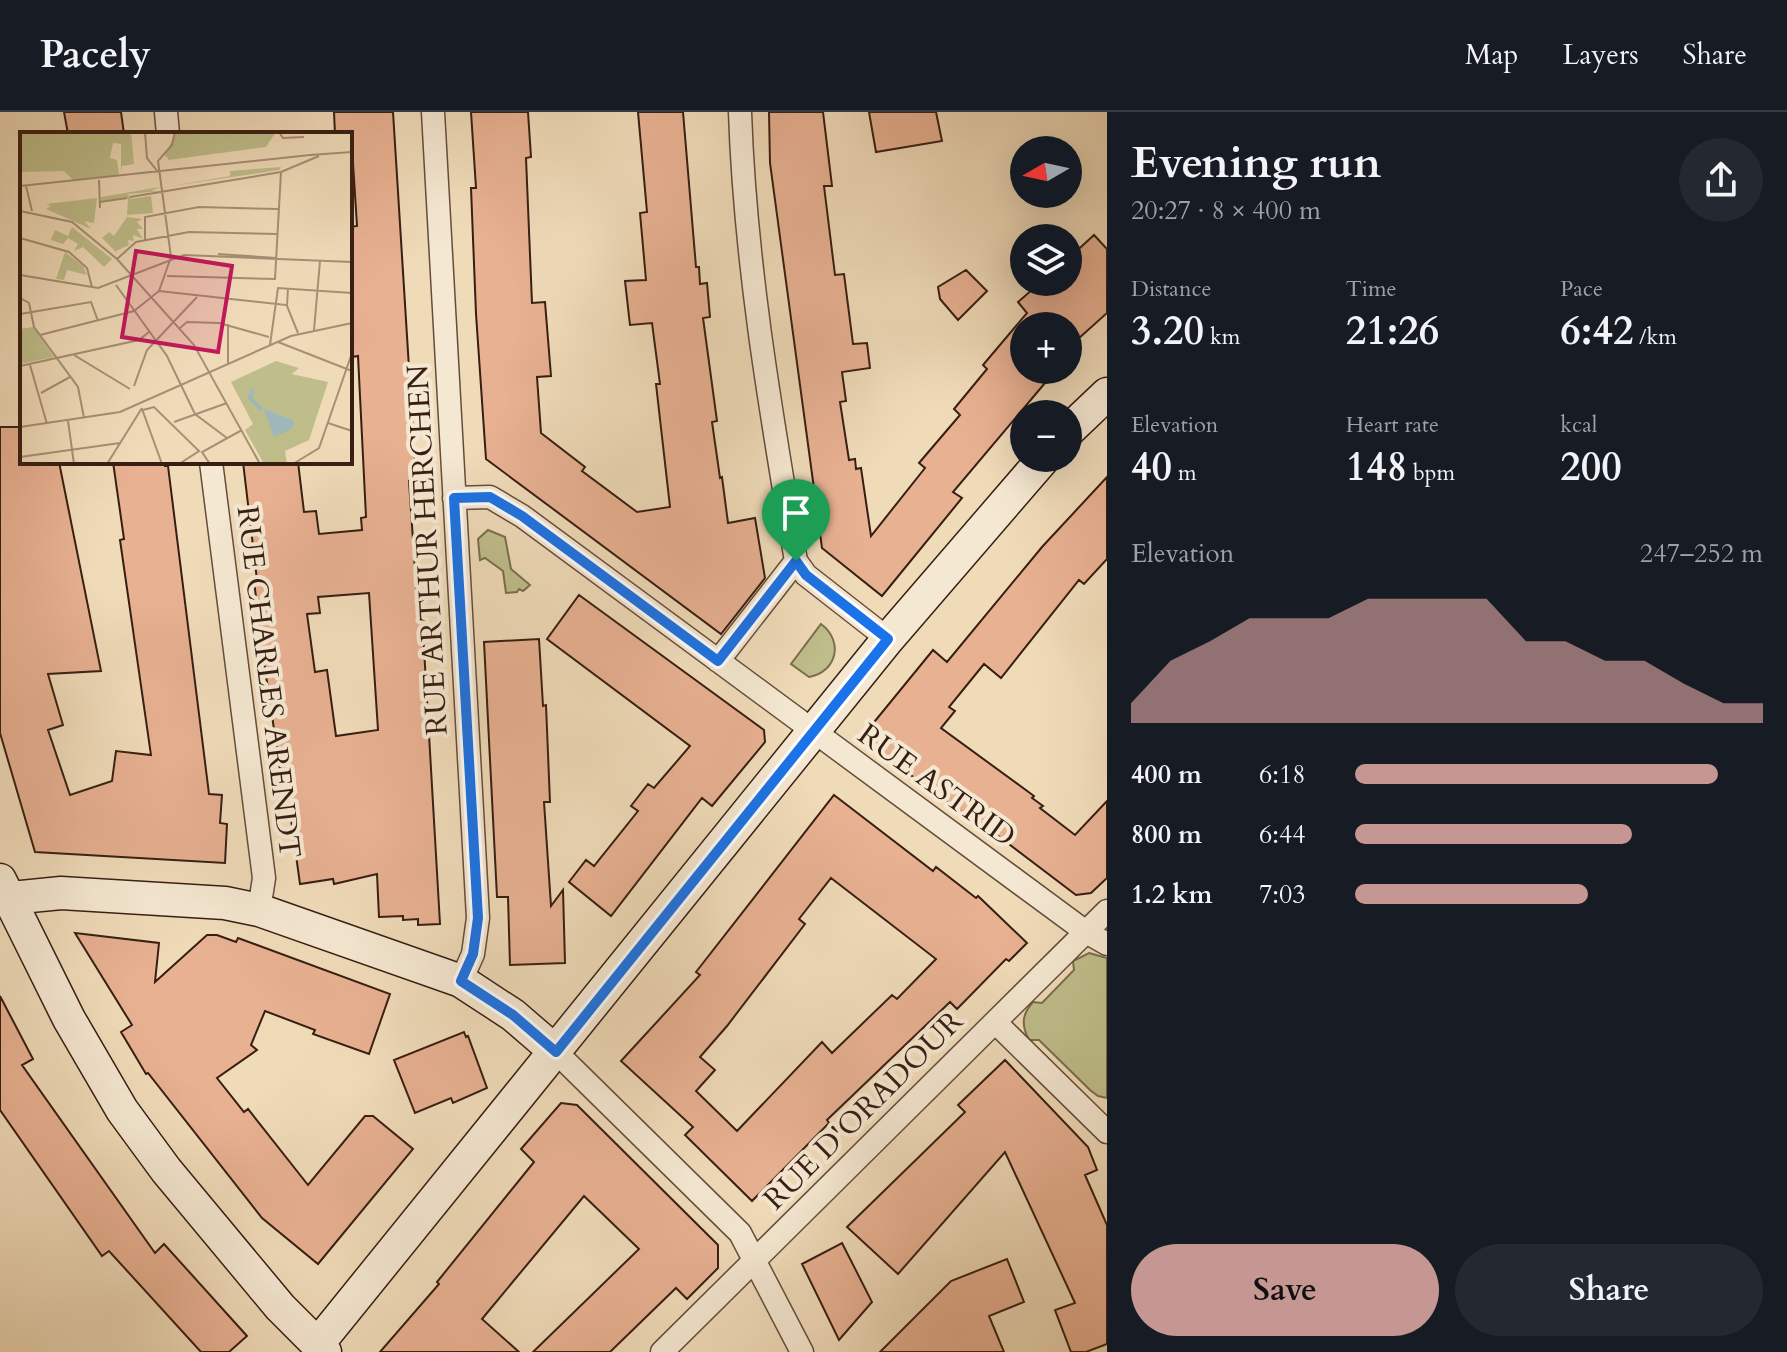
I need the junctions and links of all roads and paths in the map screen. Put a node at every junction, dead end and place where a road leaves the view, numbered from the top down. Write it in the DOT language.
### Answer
graph roads {
  1 [pos="166,112"];
  2 [pos="433,112"];
  3 [pos="740,112"];
  4 [pos="168,132"];
  5 [pos="1107,394"];
  6 [pos="1082,418"];
  7 [pos="211,464"];
  8 [pos="1032,472"];
  9 [pos="454,498"];
  10 [pos="796,561"];
  11 [pos="888,639"];
  12 [pos="718,661"];
  13 [pos="813,731"];
  14 [pos="3,892"];
  15 [pos="259,910"];
  16 [pos="1107,911"];
  17 [pos="1086,932"];
  18 [pos="1107,944"];
  19 [pos="461,981"];
  20 [pos="995,1022"];
  21 [pos="556,1052"];
  22 [pos="1107,1132"];
  23 [pos="756,1259"];
  24 [pos="318,1350"];
  25 [pos="662,1352"];
  26 [pos="802,1352"];
  1 -- 4 [label="street"];
  2 -- 9 [label="street, RUE ARTHUR HERCHEN"];
  3 -- 10 [label="street"];
  5 -- 6 [label="street"];
  7 -- 15 [label="street, RUE CHARLES ARENDT"];
  8 -- 11 [label="street"];
  9 -- 12 [label="street, RUE ASTRID"];
  9 -- 19 [label="street, RUE ARTHUR HERCHEN"];
  10 -- 11 [label="street"];
  10 -- 12 [label="street"];
  11 -- 13 [label="street"];
  12 -- 13 [label="street, RUE ASTRID"];
  13 -- 17 [label="street, RUE ASTRID"];
  13 -- 21 [label="street"];
  14 -- 15 [label="street"];
  14 -- 24 [label="street"];
  15 -- 19 [label="street"];
  16 -- 17 [label="street, RUE D'ORADOUR"];
  17 -- 18 [label="street, RUE ASTRID"];
  17 -- 20 [label="street, RUE D'ORADOUR"];
  19 -- 21 [label="street"];
  20 -- 22 [label="street"];
  20 -- 23 [label="street, RUE D'ORADOUR"];
  21 -- 23 [label="street"];
  21 -- 24 [label="street"];
  23 -- 25 [label="street, RUE D'ORADOUR"];
  23 -- 26 [label="street"];
}
